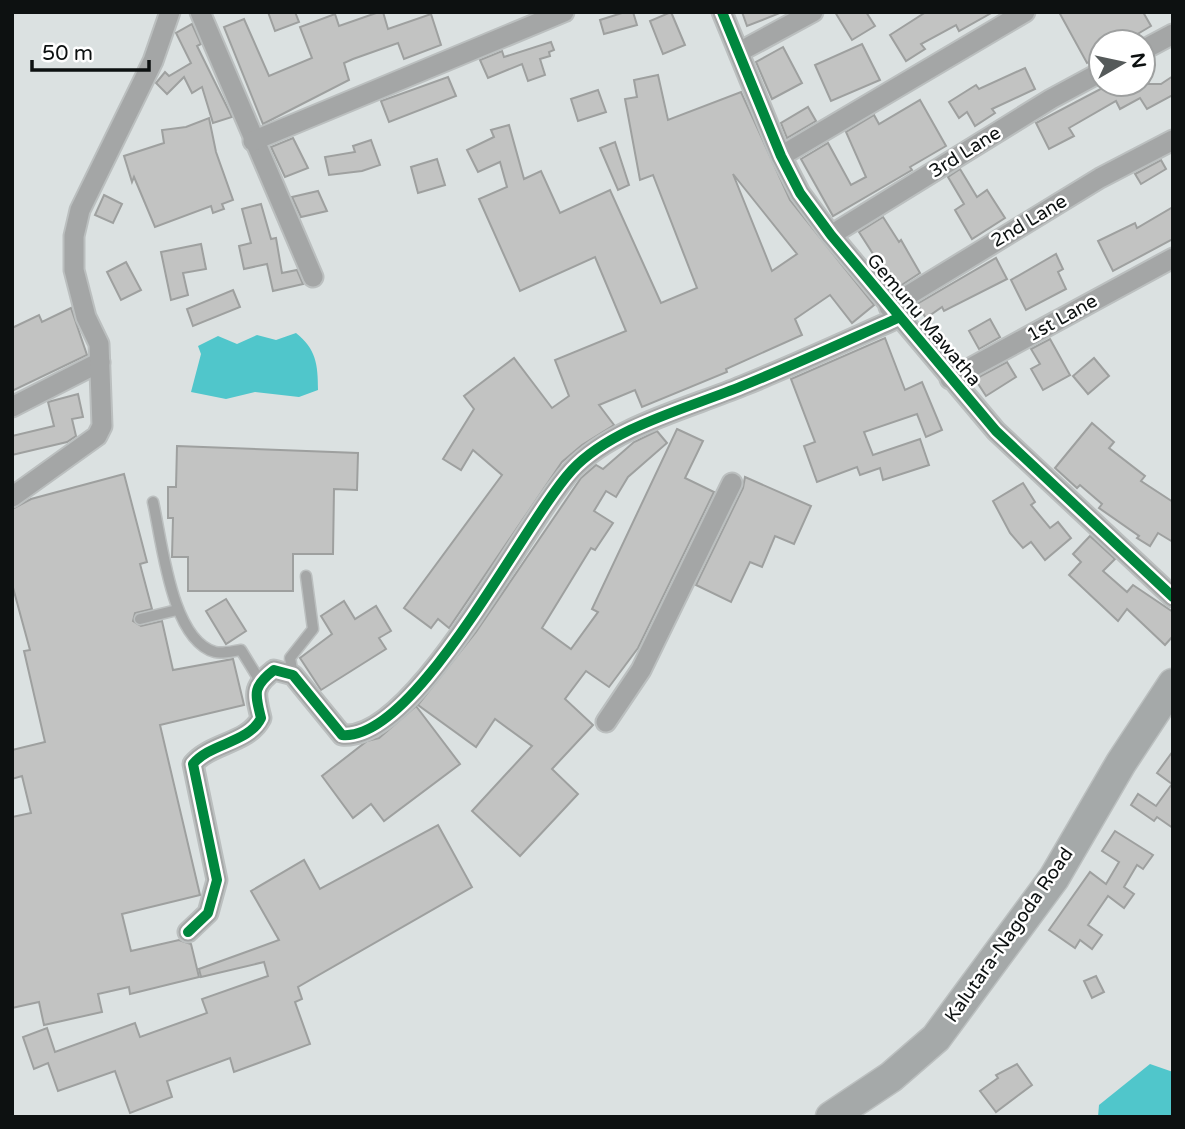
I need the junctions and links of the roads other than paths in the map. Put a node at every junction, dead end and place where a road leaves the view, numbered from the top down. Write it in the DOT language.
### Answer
graph roads {
  1 [pos="170,12"];
  2 [pos="200,12"];
  3 [pos="564,12"];
  4 [pos="722,12"];
  5 [pos="813,12"];
  6 [pos="1026,12"];
  7 [pos="1173,34"];
  8 [pos="1157,43"];
  9 [pos="739,52"];
  10 [pos="1087,80"];
  11 [pos="1173,140"];
  12 [pos="253,141"];
  13 [pos="780,156"];
  14 [pos="831,235"];
  15 [pos="1173,258"];
  16 [pos="313,277"];
  17 [pos="893,312"];
  18 [pos="100,362"];
  19 [pos="950,379"];
  20 [pos="12,407"];
  21 [pos="732,483"];
  22 [pos="12,497"];
  23 [pos="153,502"];
  24 [pos="306,576"];
  25 [pos="1173,597"];
  26 [pos="177,610"];
  27 [pos="140,619"];
  28 [pos="293,675"];
  29 [pos="260,681"];
  30 [pos="1173,684"];
  31 [pos="606,723"];
  32 [pos="188,932"];
  33 [pos="831,1117"];
  1 -- 18 [label="street"];
  2 -- 12 [label="street"];
  3 -- 12 [label="street"];
  4 -- 9 [label="street, Gemunu Mawatha"];
  5 -- 9 [label="street"];
  6 -- 13 [label="street"];
  7 -- 8 [label="street"];
  9 -- 13 [label="street, Gemunu Mawatha"];
  10 -- 14 [label="street, 3rd Lane"];
  11 -- 17 [label="street, 2nd Lane"];
  12 -- 16 [label="street"];
  13 -- 14 [label="street, Gemunu Mawatha"];
  14 -- 17 [label="street, Gemunu Mawatha"];
  15 -- 19 [label="street, 1st Lane"];
  17 -- 19 [label="street, Gemunu Mawatha"];
  17 -- 28 [label="street, 2nd Lane"];
  18 -- 20 [label="street"];
  18 -- 22 [label="street"];
  19 -- 25 [label="street, Gemunu Mawatha"];
  21 -- 31 [label="street"];
  23 -- 26 [label="lane"];
  24 -- 28 [label="lane"];
  26 -- 27 [label="lane"];
  26 -- 29 [label="lane"];
  28 -- 29 [label="street"];
  29 -- 32 [label="street"];
  30 -- 33 [label="main road, Kalutara-Nagoda Road"];
}
